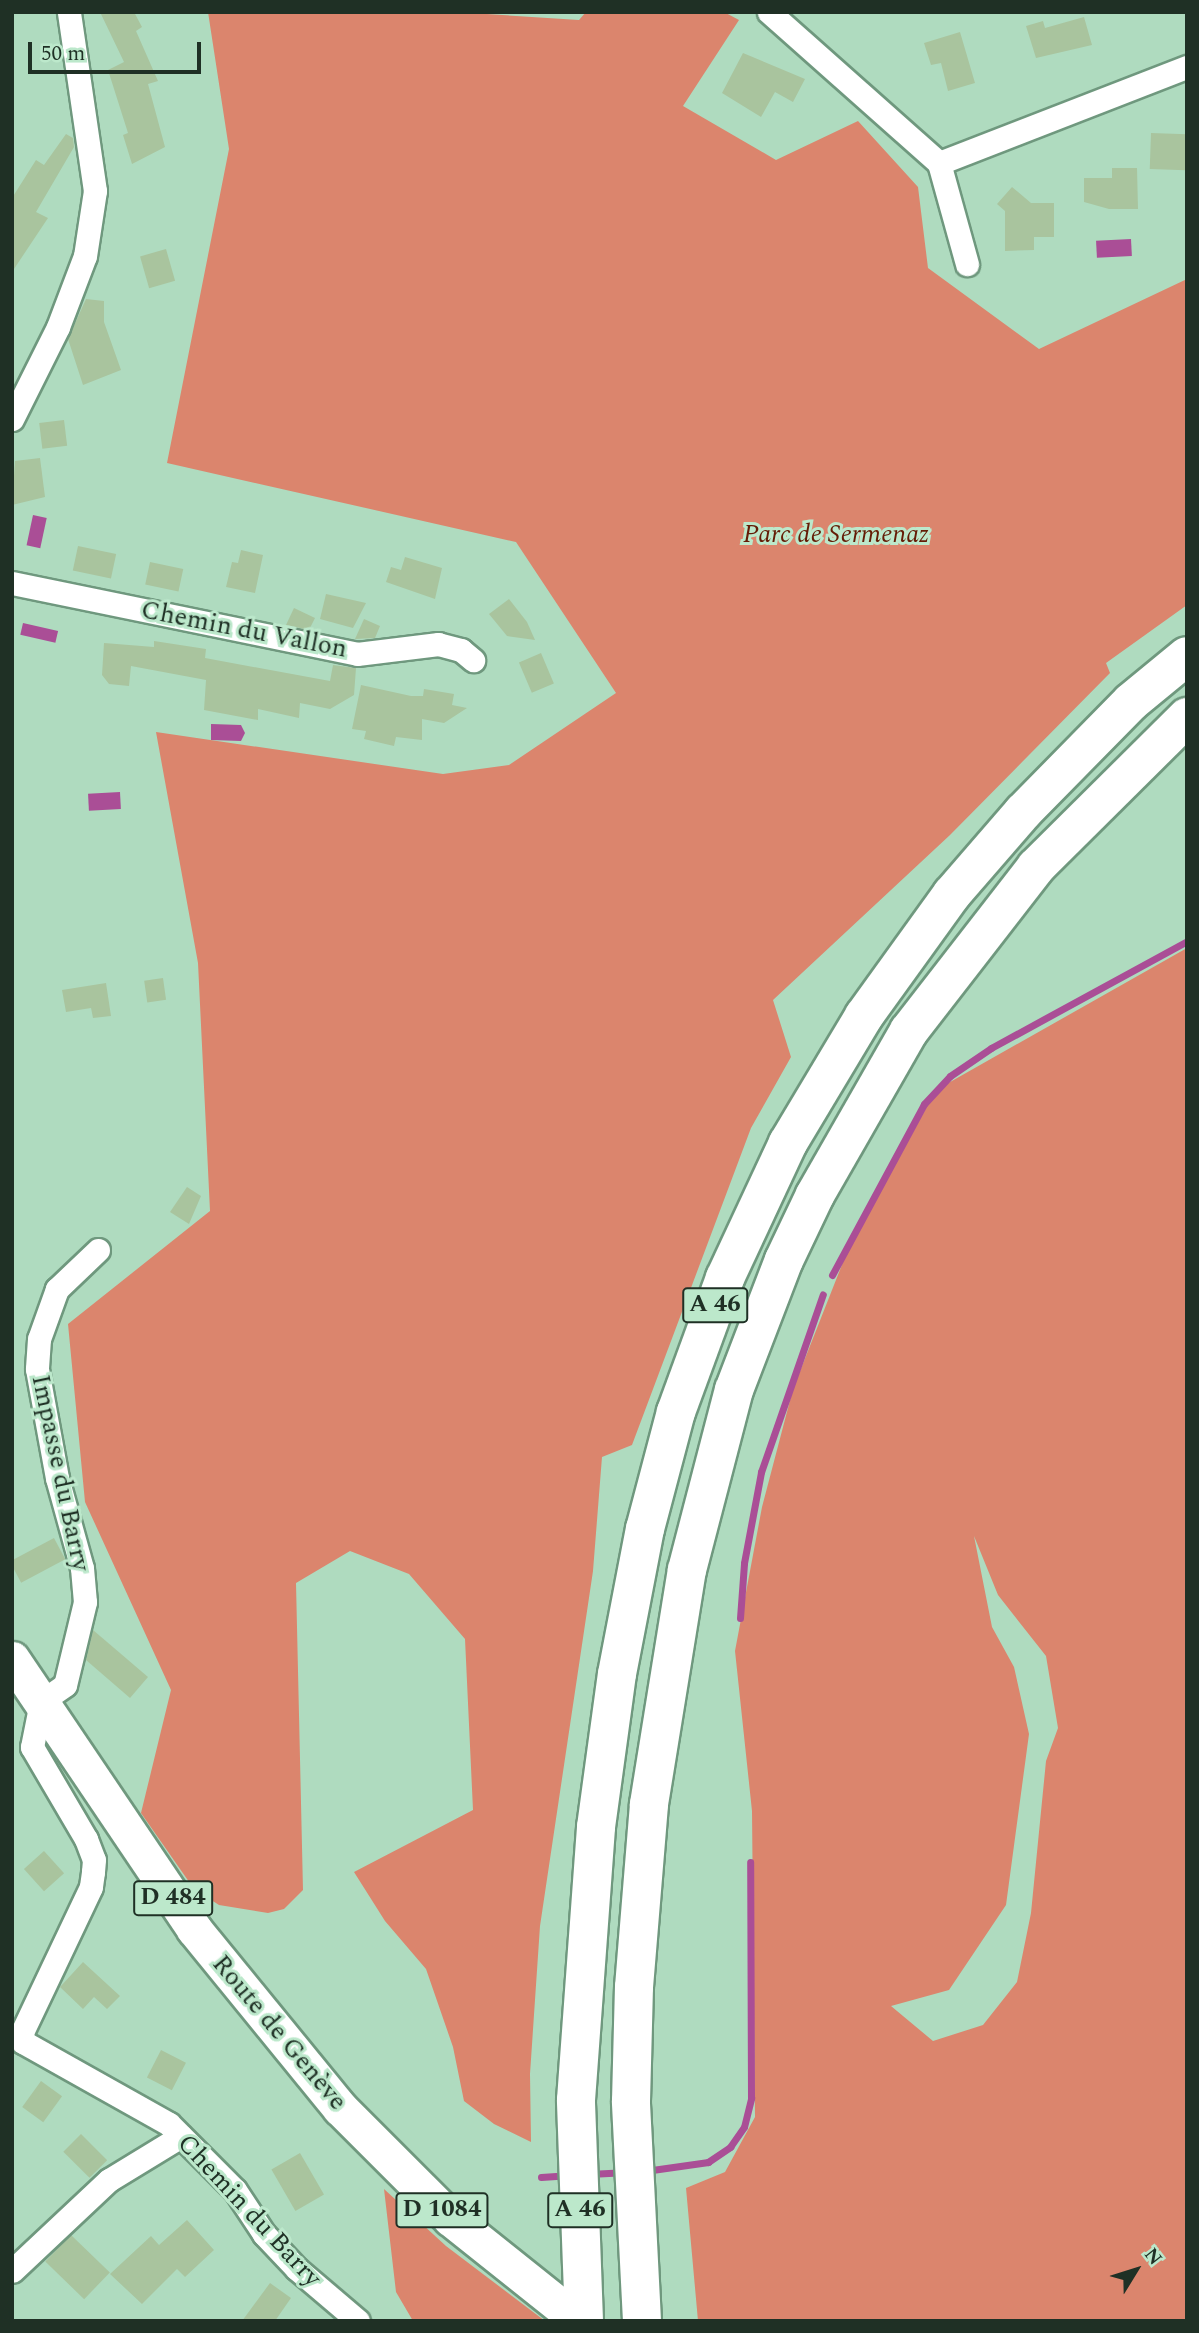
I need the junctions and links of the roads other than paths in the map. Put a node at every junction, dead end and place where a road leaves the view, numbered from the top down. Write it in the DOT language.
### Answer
graph roads {
  1 [pos="69,12"];
  2 [pos="769,12"];
  3 [pos="1187,67"];
  4 [pos="939,163"];
  5 [pos="967,264"];
  6 [pos="12,419"];
  7 [pos="12,583"];
  8 [pos="1187,656"];
  9 [pos="473,660"];
  10 [pos="1187,717"];
  11 [pos="98,1250"];
  12 [pos="12,1659"];
  13 [pos="41,1702"];
  14 [pos="319,2084"];
  15 [pos="181,2136"];
  16 [pos="12,2272"];
  17 [pos="358,2321"];
  18 [pos="582,2321"];
  19 [pos="642,2321"];
  1 -- 6 [label="street"];
  2 -- 4 [label="street"];
  3 -- 4 [label="street"];
  4 -- 5 [label="street"];
  7 -- 9 [label="street, Chemin du Vallon"];
  8 -- 18 [label="highway, A 46"];
  10 -- 19 [label="highway, A 46"];
  11 -- 13 [label="street, Impasse du Barry"];
  12 -- 13 [label="main road, Route de Genève / D 484"];
  13 -- 14 [label="main road, Route de Genève / D 484"];
  13 -- 15 [label="street, Chemin du Barry"];
  14 -- 18 [label="main road, Route de Genève / D 1084"];
  15 -- 16 [label="street"];
  15 -- 17 [label="street, Chemin du Barry"];
}
